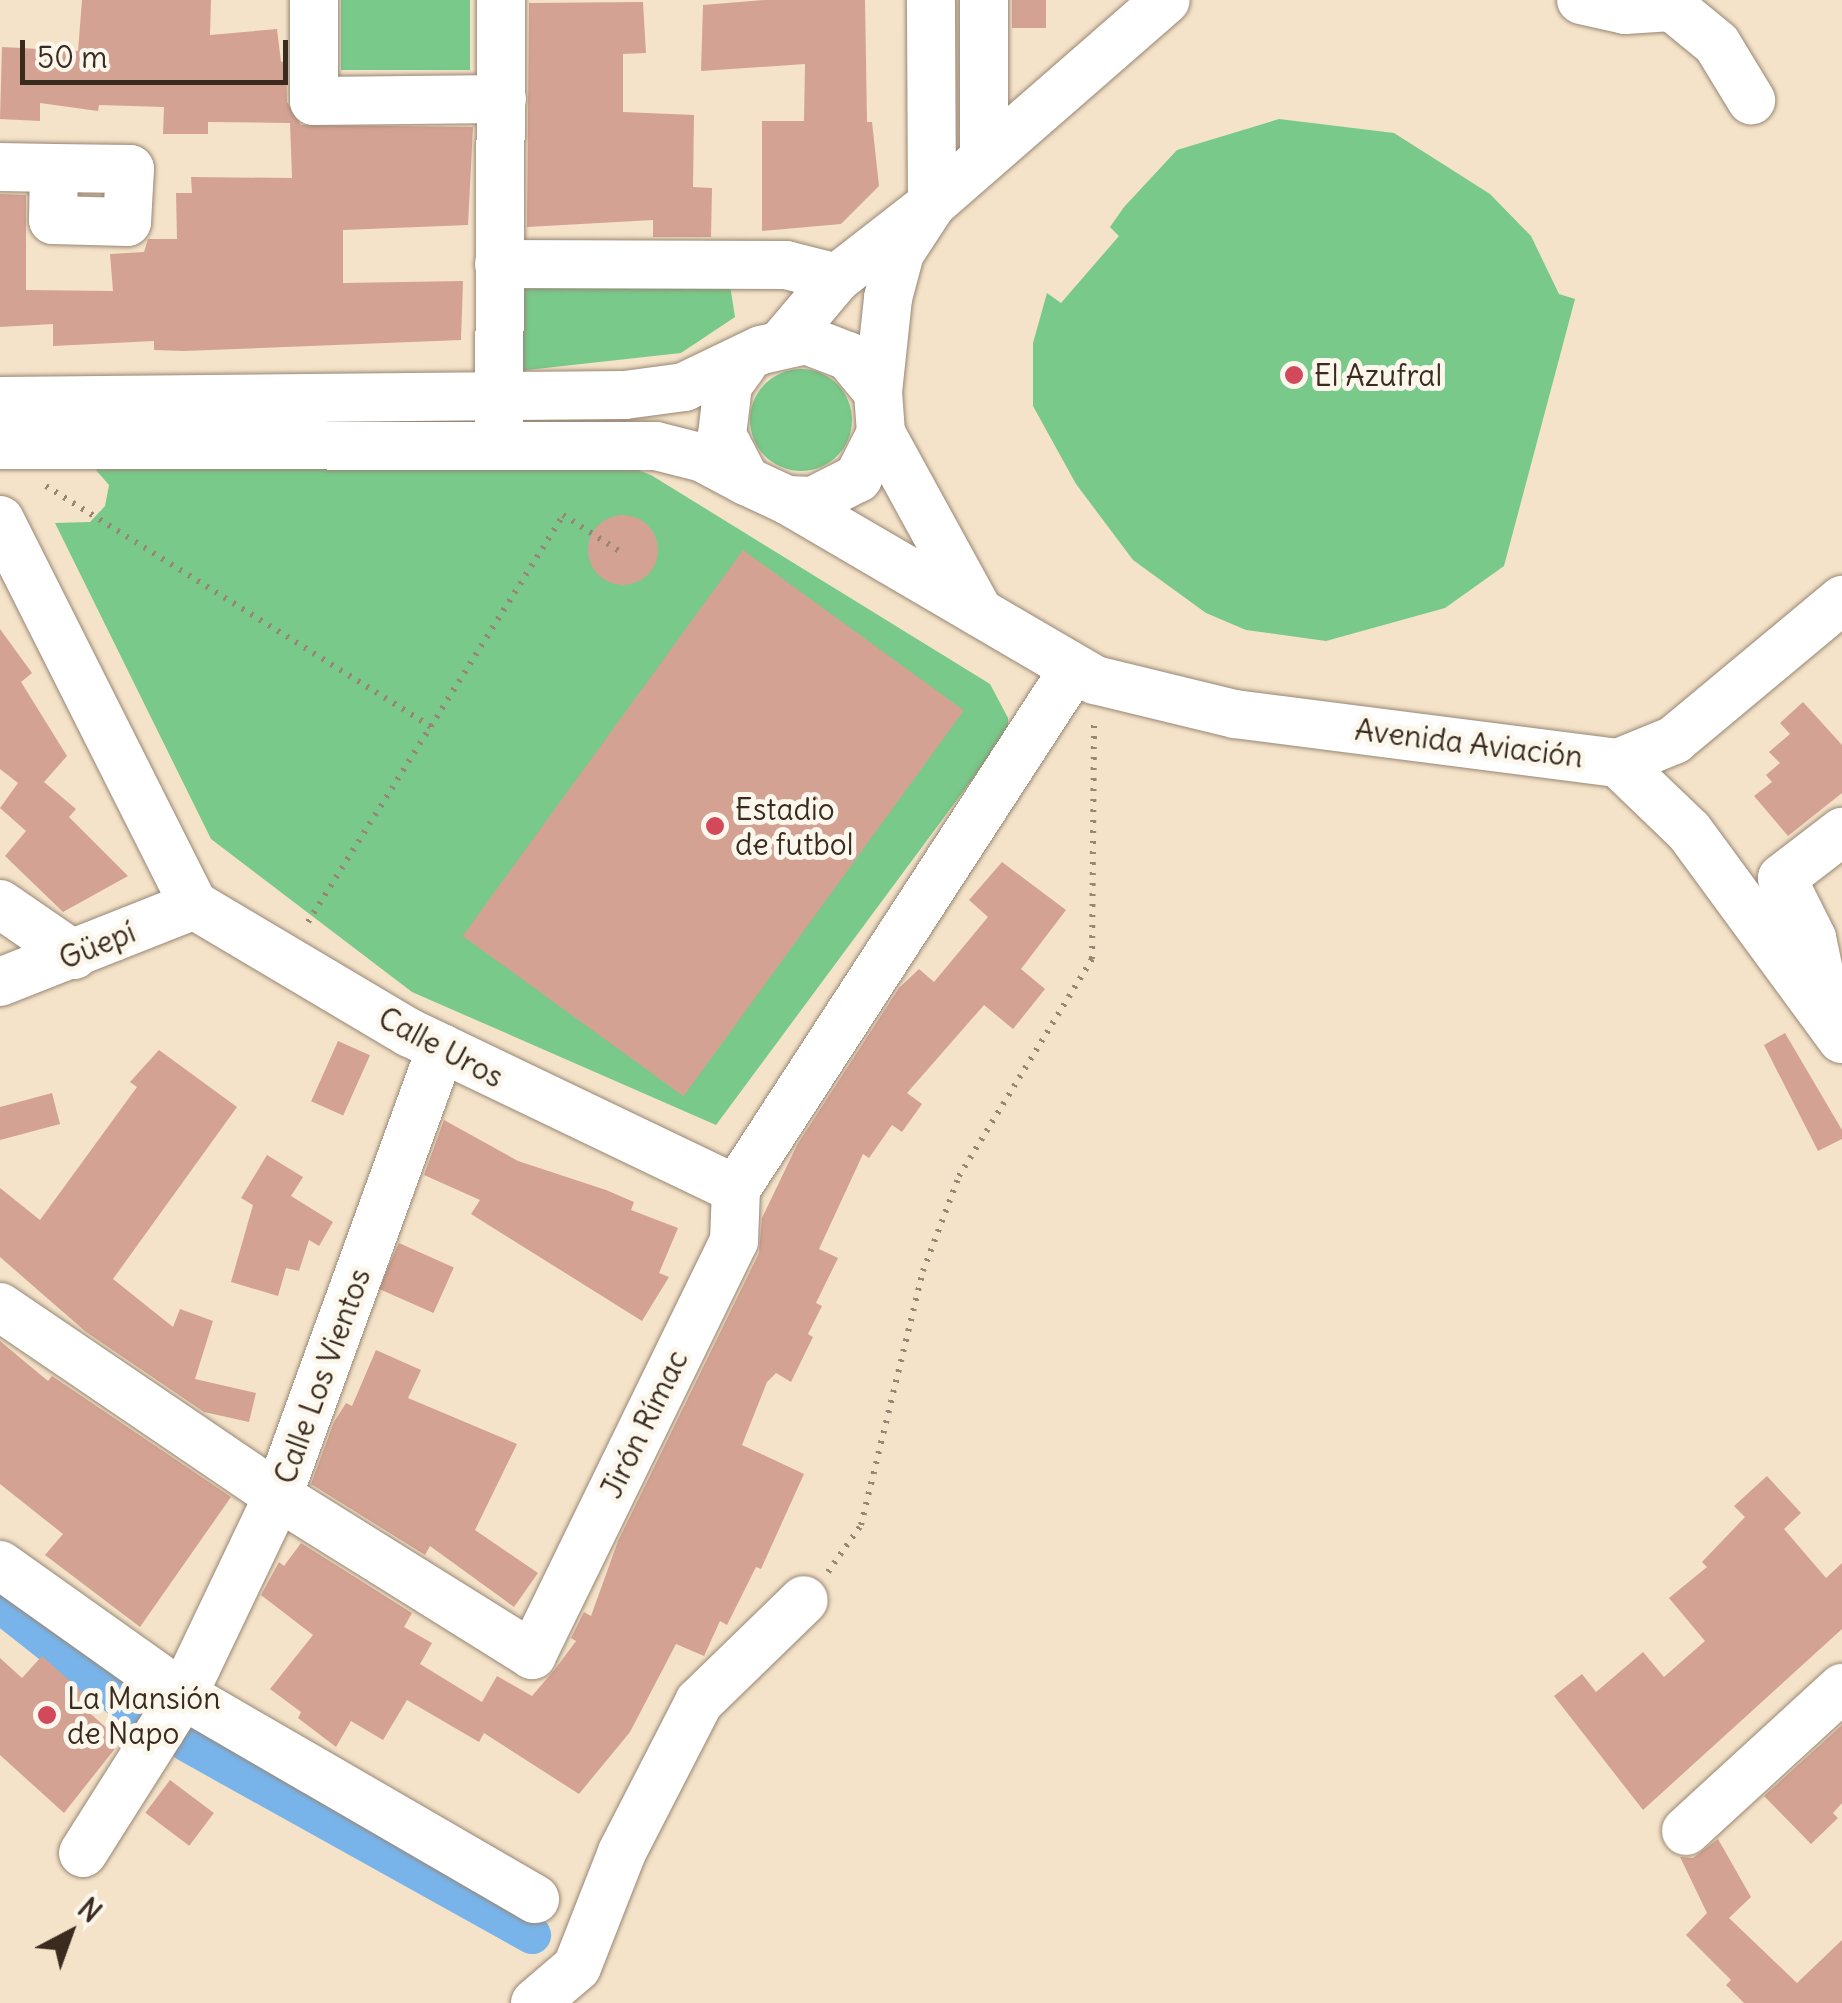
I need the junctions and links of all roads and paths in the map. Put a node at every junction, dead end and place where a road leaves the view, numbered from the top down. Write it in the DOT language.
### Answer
graph roads {
  1 [pos="314,0"];
  2 [pos="501,0"];
  3 [pos="931,0"];
  4 [pos="984,0"];
  5 [pos="1166,0"];
  6 [pos="1581,0"];
  7 [pos="1672,3"];
  8 [pos="502,99"];
  9 [pos="1750,100"];
  10 [pos="984,154"];
  11 [pos="0,167"];
  12 [pos="130,169"];
  13 [pos="932,204"];
  14 [pos="500,264"];
  15 [pos="838,278"];
  16 [pos="763,353"];
  17 [pos="0,400"];
  18 [pos="879,412"];
  19 [pos="499,421"];
  20 [pos="24,458"];
  21 [pos="766,490"];
  22 [pos="2,524"];
  23 [pos="624,554"];
  24 [pos="1842,600"];
  25 [pos="984,619"];
  26 [pos="1084,675"];
  27 [pos="431,728"];
  28 [pos="1618,763"];
  29 [pos="1842,832"];
  30 [pos="0,904"];
  31 [pos="194,905"];
  32 [pos="308,922"];
  33 [pos="74,954"];
  34 [pos="0,982"];
  35 [pos="1834,1026"];
  36 [pos="440,1048"];
  37 [pos="716,1182"];
  38 [pos="0,1307"];
  39 [pos="278,1496"];
  40 [pos="0,1565"];
  41 [pos="804,1600"];
  42 [pos="1842,1688"];
  43 [pos="183,1696"];
  44 [pos="1686,1831"];
  45 [pos="84,1852"];
  46 [pos="534,1899"];
  47 [pos="535,2003"];
  1 -- 8 [label="street"];
  2 -- 8 [label="street"];
  3 -- 13 [label="street"];
  4 -- 10 [label="street"];
  5 -- 10 [label="street"];
  6 -- 7 [label="street"];
  7 -- 9 [label="street"];
  8 -- 14 [label="street"];
  10 -- 13 [label="street"];
  11 -- 12 [label="street"];
  13 -- 15 [label="street"];
  13 -- 18 [label="street"];
  14 -- 15 [label="street"];
  14 -- 19 [label="street"];
  15 -- 16 [label="street"];
  16 -- 18 [label="street"];
  16 -- 19 [label="street"];
  16 -- 21 [label="street"];
  17 -- 19 [label="street"];
  18 -- 21 [label="street"];
  18 -- 25 [label="street"];
  19 -- 20 [label="street"];
  19 -- 21 [label="street, Avenida Aviación"];
  20 -- 22 [label="street"];
  20 -- 27 [label="path"];
  21 -- 25 [label="street, Avenida Aviación"];
  22 -- 31 [label="street"];
  23 -- 27 [label="path"];
  24 -- 28 [label="street"];
  25 -- 26 [label="street, Avenida Aviación"];
  26 -- 28 [label="street, Avenida Aviación"];
  26 -- 37 [label="street"];
  26 -- 41 [label="path"];
  27 -- 32 [label="path"];
  28 -- 35 [label="street, Avenida Aviación"];
  29 -- 35 [label="street"];
  30 -- 33 [label="street"];
  31 -- 33 [label="street, Güepí"];
  31 -- 36 [label="street, Calle Uros"];
  33 -- 34 [label="street, Güepí"];
  36 -- 37 [label="street, Calle Uros"];
  36 -- 39 [label="street, Calle Los Vientos"];
  37 -- 39 [label="street, Jirón Rímac"];
  38 -- 39 [label="street"];
  39 -- 43 [label="street, Calle Los Vientos"];
  40 -- 43 [label="street"];
  41 -- 47 [label="street"];
  42 -- 44 [label="street"];
  43 -- 45 [label="street, Calle Los Vientos"];
  43 -- 46 [label="street"];
}
